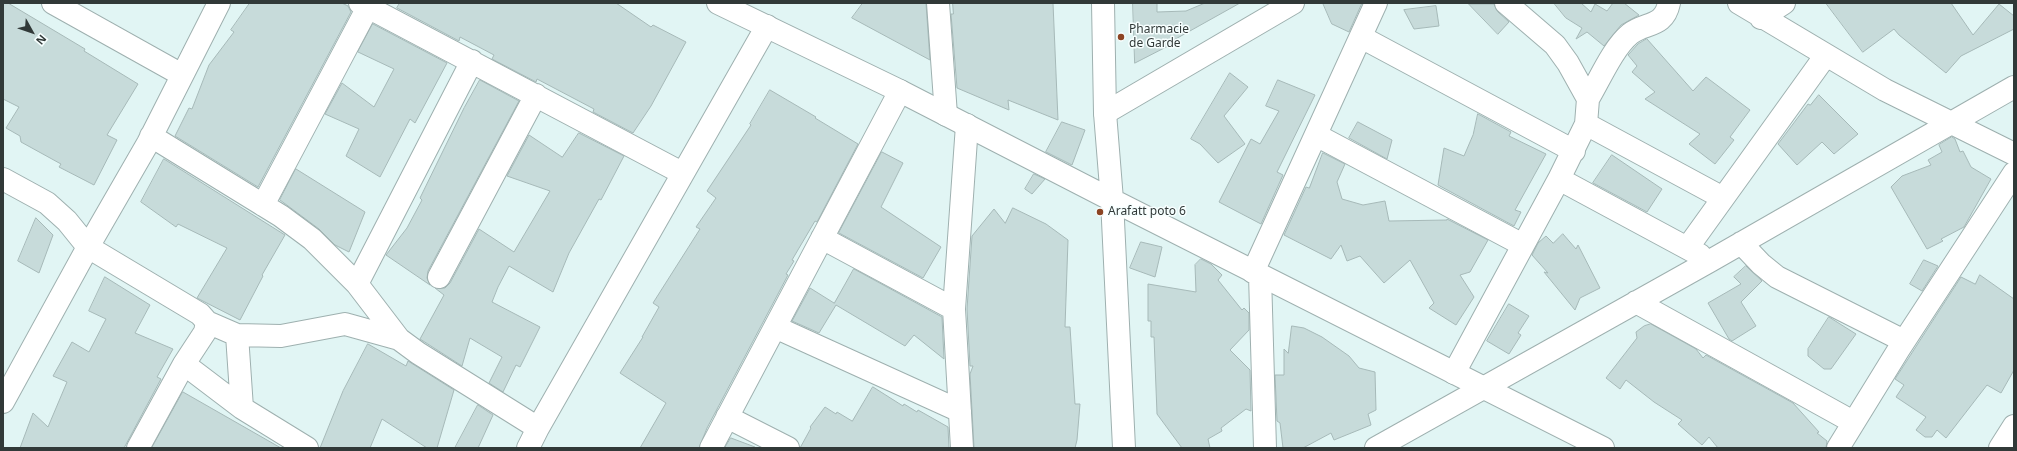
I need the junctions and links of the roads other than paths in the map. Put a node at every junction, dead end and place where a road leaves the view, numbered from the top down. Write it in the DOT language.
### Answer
graph roads {
  1 [pos="53,3"];
  2 [pos="219,3"];
  3 [pos="718,3"];
  4 [pos="938,3"];
  5 [pos="1103,3"];
  6 [pos="1293,3"];
  7 [pos="1376,3"];
  8 [pos="1506,3"];
  9 [pos="1669,3"];
  10 [pos="1739,3"];
  11 [pos="1784,3"];
  12 [pos="364,5"];
  13 [pos="1761,18"];
  14 [pos="767,26"];
  15 [pos="1361,37"];
  16 [pos="1826,55"];
  17 [pos="472,61"];
  18 [pos="182,75"];
  19 [pos="2014,87"];
  20 [pos="900,91"];
  21 [pos="536,95"];
  22 [pos="1588,99"];
  23 [pos="1105,113"];
  24 [pos="946,115"];
  25 [pos="1586,124"];
  26 [pos="1950,124"];
  27 [pos="967,125"];
  28 [pos="1316,135"];
  29 [pos="151,136"];
  30 [pos="1574,151"];
  31 [pos="2014,154"];
  32 [pos="682,173"];
  33 [pos="2014,173"];
  34 [pos="3,179"];
  35 [pos="1559,179"];
  36 [pos="1723,198"];
  37 [pos="1112,200"];
  38 [pos="263,205"];
  39 [pos="822,238"];
  40 [pos="1741,243"];
  41 [pos="1523,245"];
  42 [pos="88,247"];
  43 [pos="1688,247"];
  44 [pos="1710,261"];
  45 [pos="1257,273"];
  46 [pos="439,277"];
  47 [pos="357,284"];
  48 [pos="1636,302"];
  49 [pos="954,309"];
  50 [pos="207,322"];
  51 [pos="775,327"];
  52 [pos="237,335"];
  53 [pos="399,339"];
  54 [pos="1904,341"];
  55 [pos="184,364"];
  56 [pos="1454,373"];
  57 [pos="1484,388"];
  58 [pos="3,402"];
  59 [pos="242,408"];
  60 [pos="960,411"];
  61 [pos="727,417"];
  62 [pos="1854,422"];
  63 [pos="2014,426"];
  64 [pos="538,428"];
  65 [pos="138,448"];
  66 [pos="307,448"];
  67 [pos="528,448"];
  68 [pos="711,448"];
  69 [pos="788,448"];
  70 [pos="962,448"];
  71 [pos="1124,448"];
  72 [pos="1265,448"];
  73 [pos="1376,448"];
  74 [pos="1603,448"];
  75 [pos="1838,448"];
  76 [pos="2000,448"];
  1 -- 18 [label="street"];
  2 -- 18 [label="street"];
  3 -- 14 [label="street"];
  4 -- 24 [label="street"];
  5 -- 23 [label="street"];
  6 -- 23 [label="street"];
  7 -- 15 [label="street"];
  8 -- 22 [label="street"];
  9 -- 22 [label="street"];
  10 -- 13 [label="street"];
  11 -- 13 [label="street"];
  12 -- 17 [label="street"];
  12 -- 38 [label="street"];
  13 -- 16 [label="street"];
  14 -- 20 [label="street"];
  14 -- 32 [label="street"];
  15 -- 28 [label="street"];
  15 -- 30 [label="street"];
  16 -- 26 [label="street"];
  16 -- 36 [label="street"];
  17 -- 21 [label="street"];
  17 -- 47 [label="street"];
  18 -- 29 [label="street"];
  19 -- 26 [label="street"];
  20 -- 24 [label="street"];
  20 -- 39 [label="street"];
  21 -- 32 [label="street"];
  21 -- 46 [label="street"];
  22 -- 25 [label="street"];
  23 -- 37 [label="street"];
  24 -- 27 [label="street"];
  25 -- 30 [label="street"];
  25 -- 36 [label="street"];
  26 -- 31 [label="street"];
  26 -- 40 [label="street"];
  27 -- 37 [label="street"];
  27 -- 49 [label="street"];
  28 -- 41 [label="street"];
  28 -- 45 [label="street"];
  29 -- 38 [label="street"];
  29 -- 42 [label="street"];
  30 -- 35 [label="street"];
  32 -- 64 [label="street"];
  33 -- 54 [label="street"];
  34 -- 42 [label="street"];
  35 -- 41 [label="street"];
  35 -- 43 [label="street"];
  36 -- 43 [label="street"];
  37 -- 45 [label="street"];
  37 -- 71 [label="street"];
  38 -- 47 [label="street"];
  39 -- 49 [label="street"];
  39 -- 51 [label="street"];
  40 -- 44 [label="street"];
  40 -- 54 [label="street"];
  41 -- 56 [label="street"];
  42 -- 50 [label="street"];
  42 -- 58 [label="street"];
  43 -- 44 [label="street"];
  44 -- 48 [label="street"];
  45 -- 56 [label="street"];
  45 -- 72 [label="street"];
  47 -- 53 [label="street"];
  48 -- 57 [label="street"];
  48 -- 62 [label="street"];
  49 -- 60 [label="street"];
  50 -- 52 [label="street"];
  50 -- 55 [label="street"];
  51 -- 60 [label="street"];
  51 -- 61 [label="street"];
  52 -- 53 [label="street"];
  52 -- 59 [label="street"];
  53 -- 64 [label="street"];
  54 -- 62 [label="street"];
  55 -- 59 [label="street"];
  55 -- 65 [label="street"];
  56 -- 57 [label="street"];
  57 -- 73 [label="street"];
  57 -- 74 [label="street"];
  59 -- 66 [label="street"];
  60 -- 70 [label="street"];
  61 -- 68 [label="street"];
  61 -- 69 [label="street"];
  62 -- 75 [label="street"];
  63 -- 76 [label="street"];
  64 -- 67 [label="street"];
}
